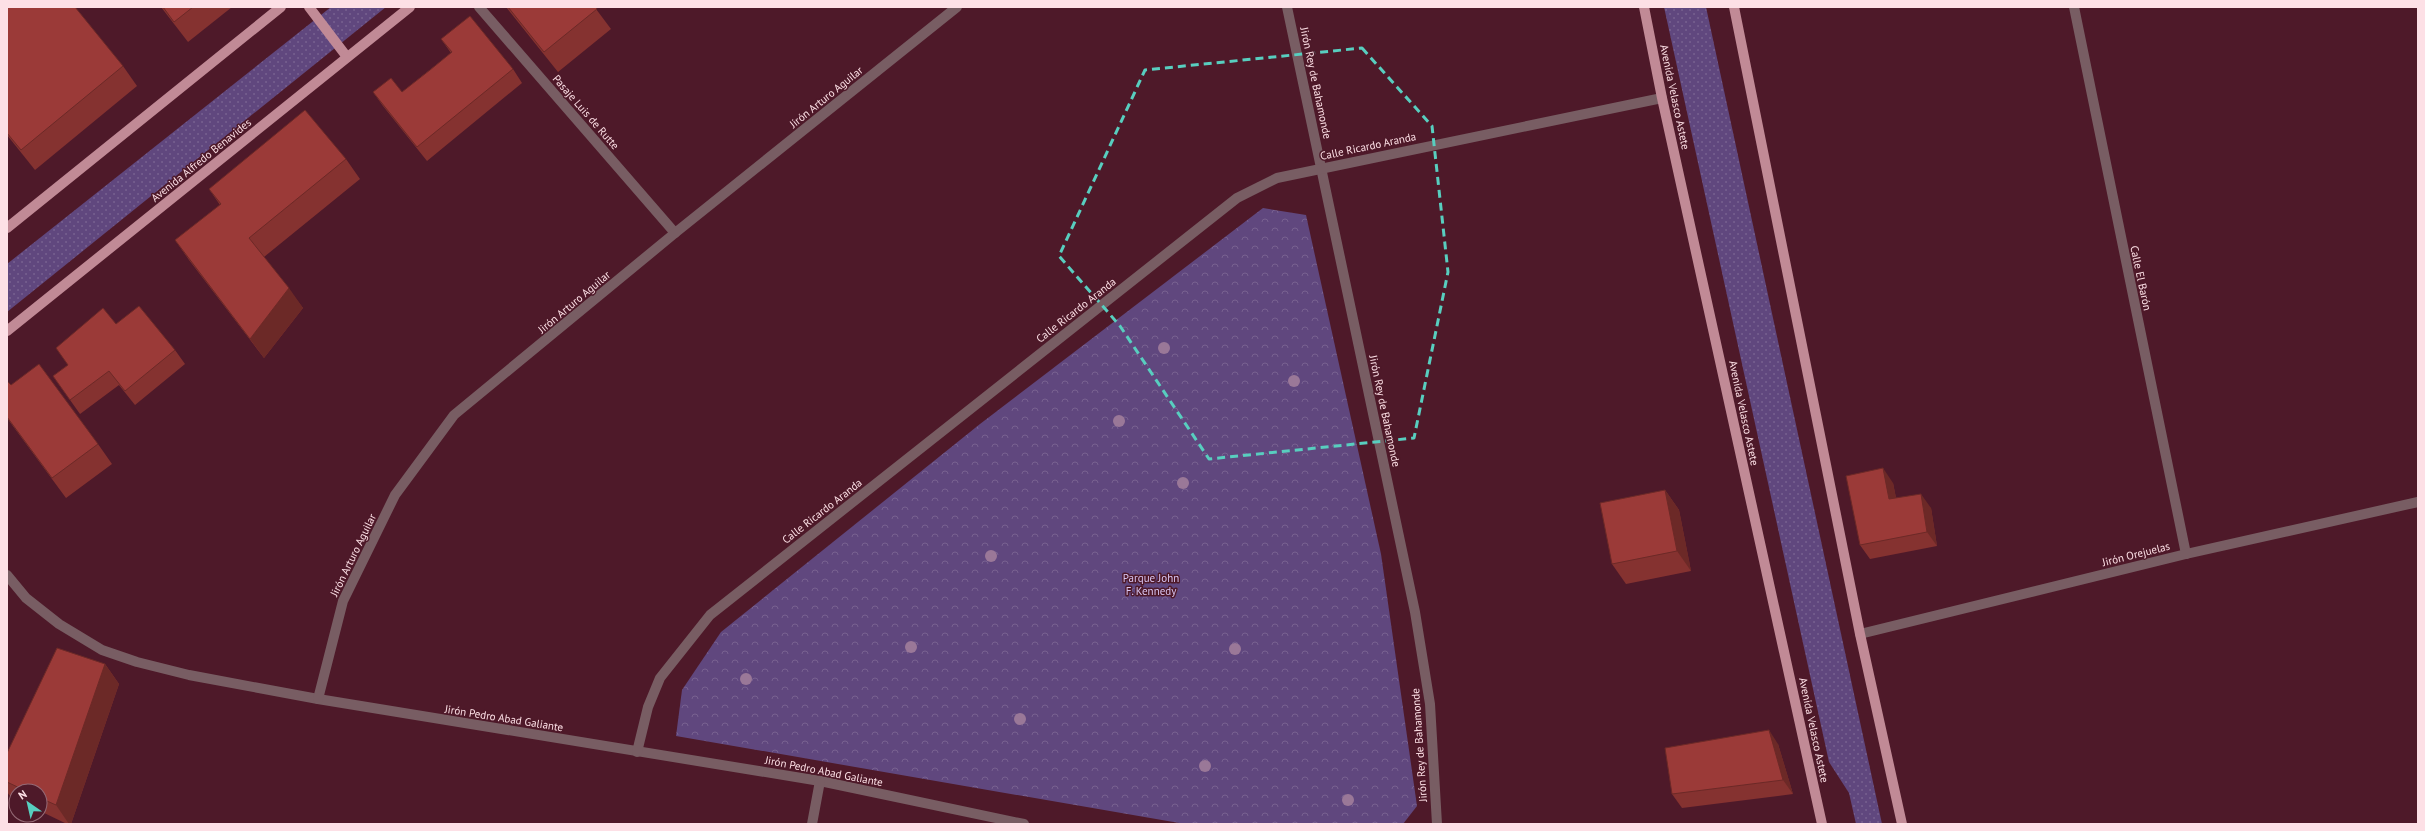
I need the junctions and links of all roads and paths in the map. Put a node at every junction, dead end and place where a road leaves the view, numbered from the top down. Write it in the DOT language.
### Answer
graph roads {
  1 [pos="281,7"];
  2 [pos="309,7"];
  3 [pos="410,7"];
  4 [pos="479,7"];
  5 [pos="957,7"];
  6 [pos="1287,7"];
  7 [pos="1644,7"];
  8 [pos="1734,7"];
  9 [pos="2074,7"];
  10 [pos="347,57"];
  11 [pos="1662,98"];
  12 [pos="1321,168"];
  13 [pos="7,228"];
  14 [pos="675,233"];
  15 [pos="7,331"];
  16 [pos="2418,502"];
  17 [pos="2186,554"];
  18 [pos="7,575"];
  19 [pos="1860,634"];
  20 [pos="318,699"];
  21 [pos="637,752"];
  22 [pos="820,781"];
  23 [pos="812,824"];
  24 [pos="1024,824"];
  25 [pos="1437,824"];
  26 [pos="1822,824"];
  27 [pos="1902,824"];
  1 -- 13 [label="main road"];
  2 -- 10 [label="main road"];
  3 -- 10 [label="main road, Avenida Alfredo Benavides"];
  4 -- 14 [label="street, Pasaje Luis de Rutte"];
  5 -- 14 [label="street, Jirón Arturo Aguilar"];
  6 -- 12 [label="street, Jirón Rey de Bahamonde"];
  7 -- 11 [label="main road, Avenida Velasco Astete"];
  8 -- 19 [label="main road"];
  9 -- 17 [label="street, Calle El Barón"];
  10 -- 15 [label="main road, Avenida Alfredo Benavides"];
  11 -- 12 [label="street, Calle Ricardo Aranda"];
  11 -- 26 [label="main road, Avenida Velasco Astete"];
  12 -- 21 [label="street, Calle Ricardo Aranda"];
  12 -- 25 [label="street, Jirón Rey de Bahamonde"];
  14 -- 20 [label="street, Jirón Arturo Aguilar"];
  16 -- 17 [label="street, Jirón Orejuelas"];
  17 -- 19 [label="street, Jirón Orejuelas"];
  18 -- 20 [label="street, Jirón Pedro Abad Galiante"];
  19 -- 27 [label="main road"];
  20 -- 21 [label="street, Jirón Pedro Abad Galiante"];
  21 -- 22 [label="street, Jirón Pedro Abad Galiante"];
  22 -- 23 [label="street"];
  22 -- 24 [label="street, Jirón Pedro Abad Galiante"];
}
